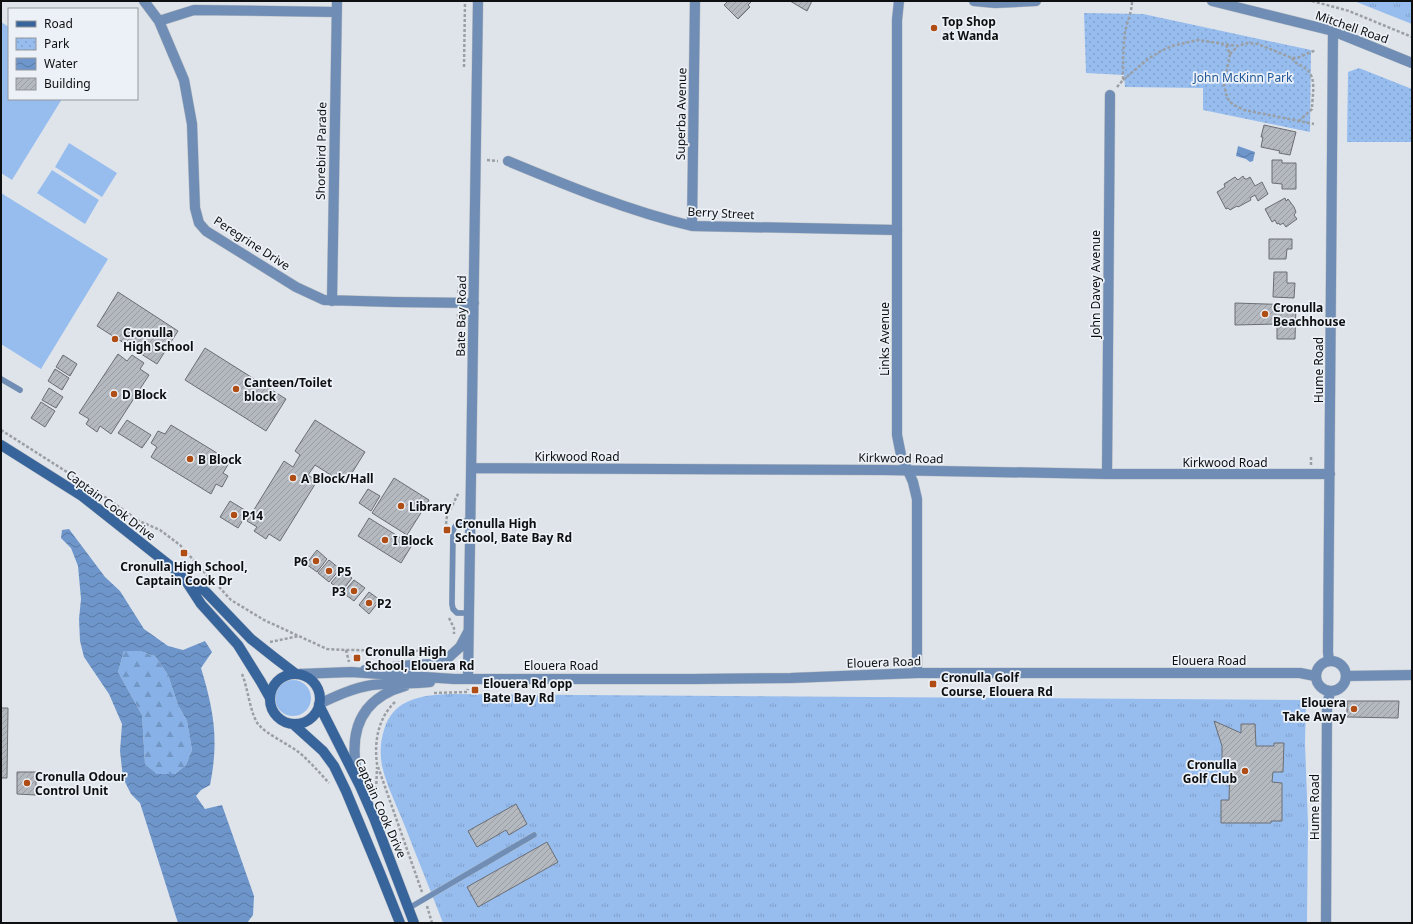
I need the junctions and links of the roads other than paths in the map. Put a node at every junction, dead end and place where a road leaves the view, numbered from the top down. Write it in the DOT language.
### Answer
graph roads {
  1 [pos="144,1"];
  2 [pos="336,1"];
  3 [pos="478,1"];
  4 [pos="695,1"];
  5 [pos="899,1"];
  6 [pos="974,1"];
  7 [pos="1036,1"];
  8 [pos="1212,1"];
  9 [pos="336,12"];
  10 [pos="159,21"];
  11 [pos="1334,32"];
  12 [pos="1412,63"];
  13 [pos="1110,95"];
  14 [pos="508,161"];
  15 [pos="692,226"];
  16 [pos="896,230"];
  17 [pos="332,301"];
  18 [pos="474,303"];
  19 [pos="1,379"];
  20 [pos="20,390"];
  21 [pos="1,445"];
  22 [pos="471,468"];
  23 [pos="908,471"];
  24 [pos="1106,474"];
  25 [pos="1330,474"];
  26 [pos="470,521"];
  27 [pos="183,576"];
  28 [pos="469,614"];
  29 [pos="469,631"];
  30 [pos="1329,661"];
  31 [pos="351,672"];
  32 [pos="917,673"];
  33 [pos="298,674"];
  34 [pos="1412,675"];
  35 [pos="1315,676"];
  36 [pos="1346,676"];
  37 [pos="468,678"];
  38 [pos="454,679"];
  39 [pos="415,684"];
  40 [pos="1330,692"];
  41 [pos="270,698"];
  42 [pos="319,704"];
  43 [pos="293,724"];
  44 [pos="360,786"];
  45 [pos="534,835"];
  46 [pos="409,908"];
  47 [pos="400,923"];
  48 [pos="414,923"];
  49 [pos="1326,923"];
  1 -- 10 [label="street, Peregrine Drive"];
  2 -- 9 [label="street, Shorebird Parade"];
  3 -- 18 [label="street, Bate Bay Road"];
  4 -- 15 [label="street, Superba Avenue"];
  5 -- 16 [label="street, Links Avenue"];
  6 -- 7 [label="street"];
  8 -- 11 [label="street, Mitchell Road"];
  9 -- 10 [label="street"];
  9 -- 17 [label="street, Shorebird Parade"];
  10 -- 17 [label="street, Peregrine Drive"];
  11 -- 12 [label="street, Mitchell Road"];
  11 -- 25 [label="street, Hume Road"];
  13 -- 24 [label="street, John Davey Avenue"];
  14 -- 15 [label="street, Berry Street"];
  15 -- 16 [label="street, Berry Street"];
  16 -- 23 [label="street, Links Avenue"];
  17 -- 18 [label="street, Peregrine Drive"];
  18 -- 22 [label="street, Bate Bay Road"];
  19 -- 20 [label="lane"];
  21 -- 27 [label="main road, Captain Cook Drive"];
  22 -- 23 [label="street, Kirkwood Road"];
  22 -- 26 [label="street, Bate Bay Road"];
  23 -- 24 [label="street, Kirkwood Road"];
  23 -- 32 [label="street, Links Avenue"];
  24 -- 25 [label="street, Kirkwood Road"];
  25 -- 30 [label="street, Hume Road"];
  26 -- 28 [label="street, Bate Bay Road"];
  26 -- 28 [label="lane"];
  27 -- 33 [label="main road, Captain Cook Drive"];
  27 -- 41 [label="main road, Captain Cook Drive"];
  28 -- 29 [label="street, Bate Bay Road"];
  29 -- 31 [label="street"];
  29 -- 37 [label="street, Bate Bay Road"];
  30 -- 35 [label="street"];
  30 -- 36 [label="street"];
  31 -- 33 [label="street, Elouera Road"];
  31 -- 38 [label="street, Elouera Road"];
  32 -- 35 [label="street, Elouera Road"];
  32 -- 37 [label="street, Elouera Road"];
  33 -- 41 [label="main road"];
  33 -- 42 [label="main road"];
  34 -- 36 [label="street"];
  35 -- 40 [label="street"];
  36 -- 40 [label="street"];
  37 -- 38 [label="street, Elouera Road"];
  38 -- 39 [label="street, Elouera Road"];
  39 -- 42 [label="street, Elouera Road"];
  39 -- 44 [label="street"];
  40 -- 49 [label="street, Hume Road"];
  41 -- 43 [label="main road"];
  42 -- 43 [label="main road"];
  42 -- 44 [label="main road, Captain Cook Drive"];
  43 -- 47 [label="main road"];
  44 -- 46 [label="main road, Captain Cook Drive"];
  45 -- 46 [label="lane"];
  46 -- 48 [label="main road, Captain Cook Drive"];
}
